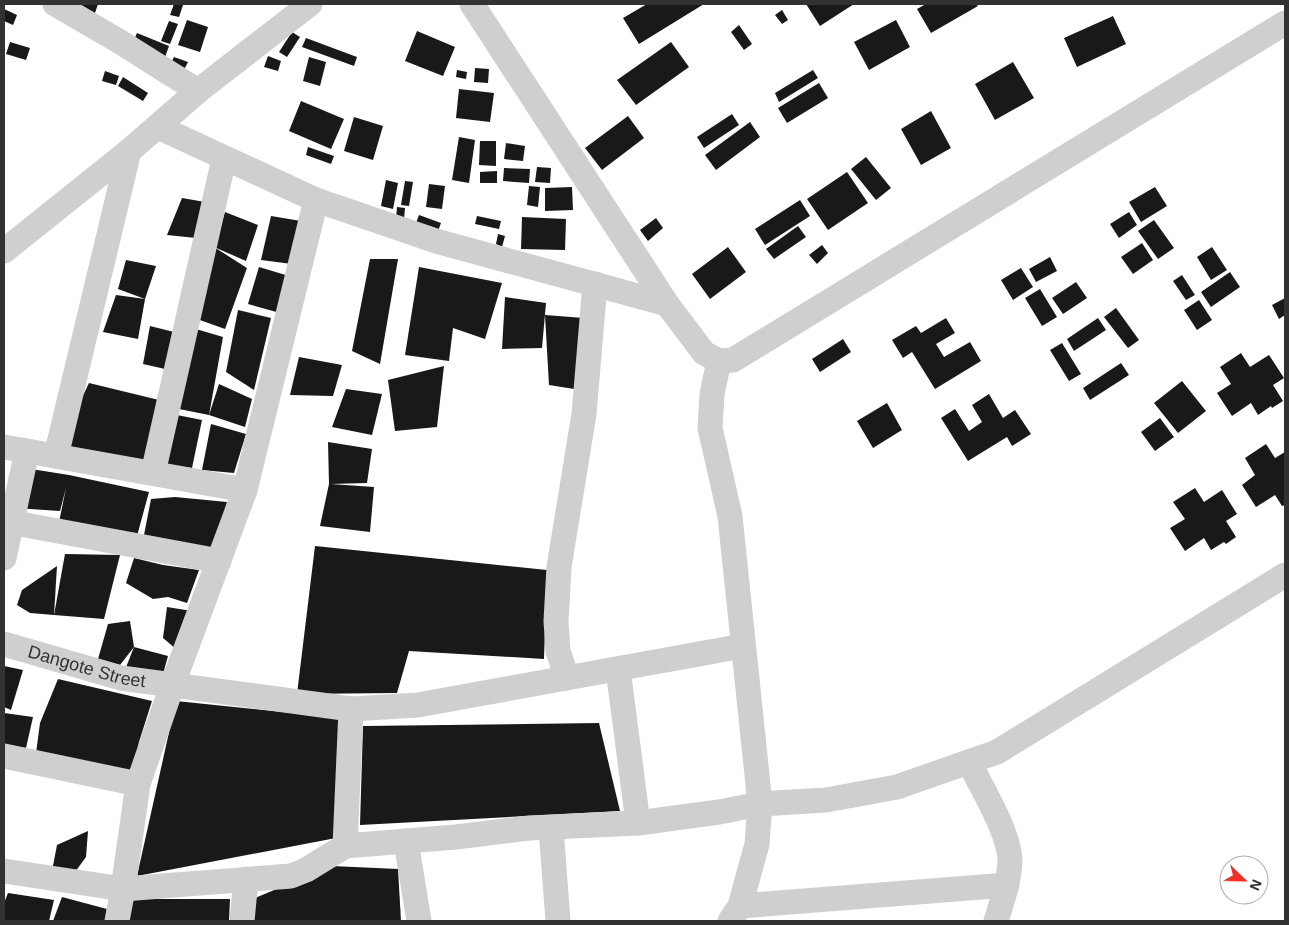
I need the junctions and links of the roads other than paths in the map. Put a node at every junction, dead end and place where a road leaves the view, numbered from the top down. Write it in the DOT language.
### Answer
graph roads {
  1 [pos="55,4"];
  2 [pos="310,4"];
  3 [pos="472,4"];
  4 [pos="1285,23"];
  5 [pos="198,92"];
  6 [pos="158,128"];
  7 [pos="129,151"];
  8 [pos="224,159"];
  9 [pos="316,200"];
  10 [pos="4,251"];
  11 [pos="595,284"];
  12 [pos="667,304"];
  13 [pos="719,361"];
  14 [pos="16,449"];
  15 [pos="56,456"];
  16 [pos="153,472"];
  17 [pos="245,490"];
  18 [pos="8,522"];
  19 [pos="4,558"];
  20 [pos="219,561"];
  21 [pos="1285,575"];
  22 [pos="4,644"];
  23 [pos="744,646"];
  24 [pos="618,669"];
  25 [pos="567,678"];
  26 [pos="172,686"];
  27 [pos="351,709"];
  28 [pos="4,756"];
  29 [pos="969,762"];
  30 [pos="138,784"];
  31 [pos="760,804"];
  32 [pos="638,823"];
  33 [pos="551,828"];
  34 [pos="406,841"];
  35 [pos="345,846"];
  36 [pos="4,871"];
  37 [pos="246,879"];
  38 [pos="1006,885"];
  39 [pos="123,889"];
  40 [pos="733,916"];
  41 [pos="117,921"];
  42 [pos="242,921"];
  43 [pos="419,921"];
  44 [pos="558,921"];
  45 [pos="996,921"];
  1 -- 5 [label="street"];
  2 -- 5 [label="street"];
  3 -- 12 [label="street"];
  4 -- 13 [label="street"];
  5 -- 6 [label="street"];
  6 -- 7 [label="street"];
  6 -- 8 [label="street"];
  7 -- 10 [label="street"];
  7 -- 15 [label="street"];
  8 -- 9 [label="street"];
  8 -- 16 [label="street"];
  9 -- 11 [label="street"];
  9 -- 17 [label="street"];
  11 -- 12 [label="street"];
  11 -- 25 [label="street"];
  12 -- 13 [label="street"];
  13 -- 23 [label="street"];
  14 -- 15 [label="street"];
  14 -- 18 [label="street"];
  15 -- 16 [label="street"];
  16 -- 17 [label="street"];
  17 -- 20 [label="street"];
  18 -- 19 [label="street"];
  18 -- 20 [label="street"];
  20 -- 26 [label="street"];
  21 -- 29 [label="street"];
  22 -- 26 [label="street, Dangote Street"];
  23 -- 24 [label="street, Dangote Street"];
  23 -- 31 [label="street"];
  24 -- 25 [label="street, Dangote Street"];
  24 -- 32 [label="street"];
  25 -- 27 [label="street, Dangote Street"];
  26 -- 27 [label="street, Dangote Street"];
  26 -- 30 [label="street"];
  27 -- 35 [label="street"];
  28 -- 30 [label="street"];
  29 -- 31 [label="street"];
  29 -- 38 [label="street"];
  30 -- 39 [label="street"];
  31 -- 32 [label="street"];
  31 -- 40 [label="street"];
  32 -- 33 [label="street"];
  33 -- 34 [label="street"];
  33 -- 44 [label="street"];
  34 -- 35 [label="street"];
  34 -- 43 [label="street"];
  35 -- 37 [label="street"];
  36 -- 39 [label="street"];
  37 -- 39 [label="street"];
  37 -- 42 [label="street"];
  38 -- 40 [label="street"];
  38 -- 45 [label="street"];
  39 -- 41 [label="street"];
}
